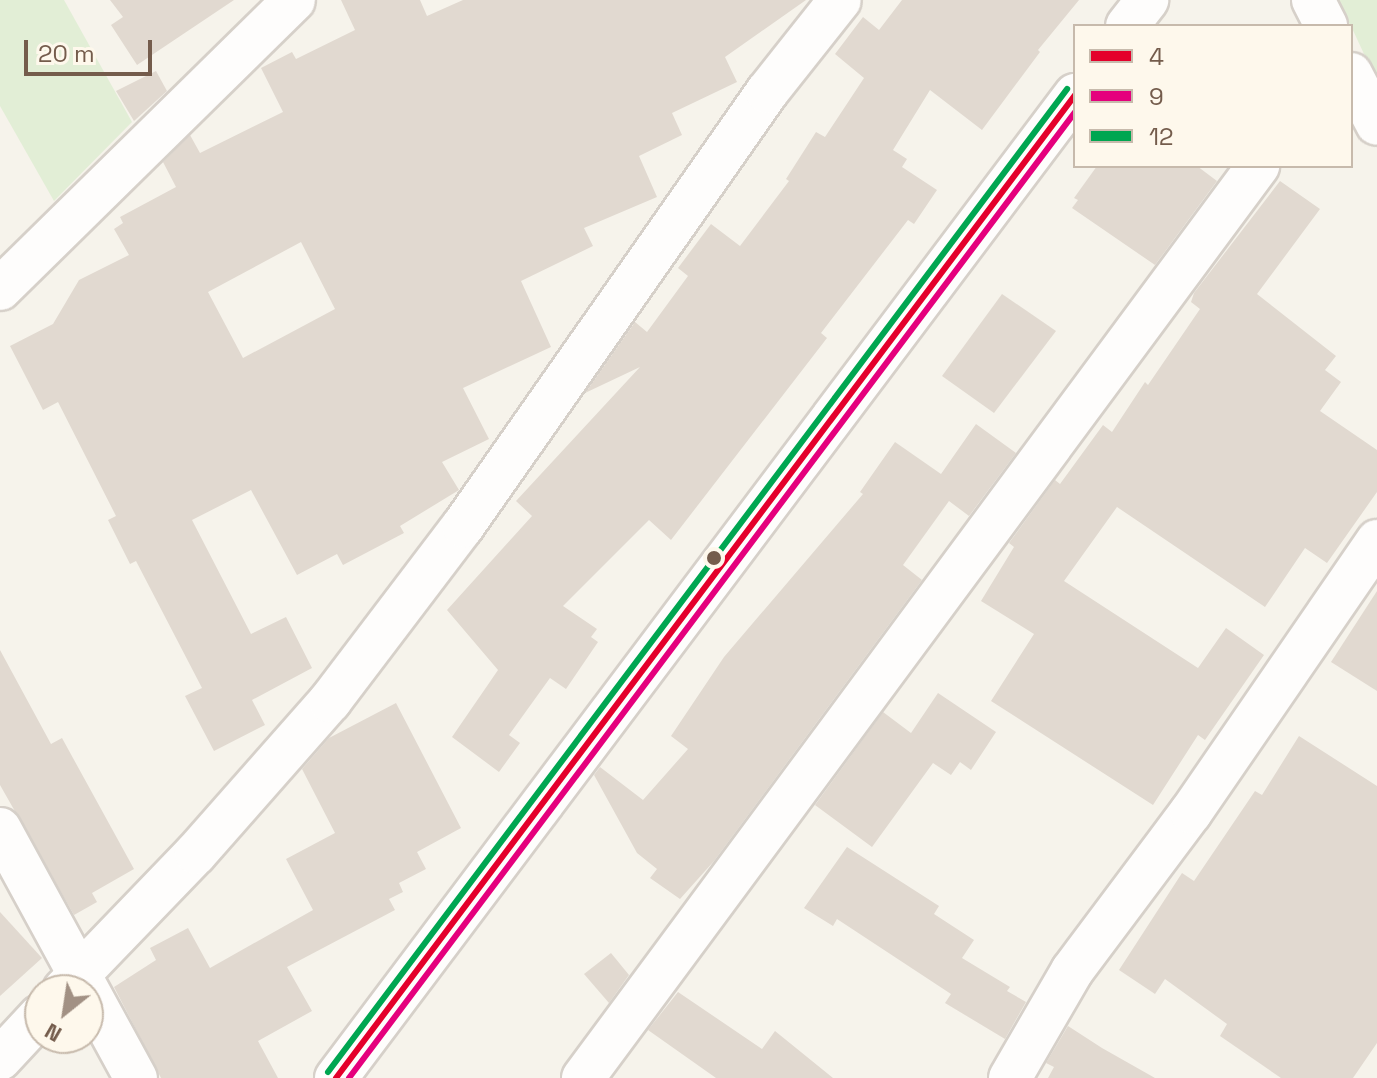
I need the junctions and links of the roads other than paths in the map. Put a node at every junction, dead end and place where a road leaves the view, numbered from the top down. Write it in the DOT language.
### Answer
graph roads {
  1 [pos="294,0"];
  2 [pos="840,0"];
  3 [pos="1147,0"];
  4 [pos="1313,0"];
  5 [pos="1129,24"];
  6 [pos="1325,24"];
  7 [pos="1353,78"];
  8 [pos="1073,98"];
  9 [pos="1377,124"];
  10 [pos="1257,168"];
  11 [pos="0,289"];
  12 [pos="1377,541"];
  13 [pos="0,829"];
  14 [pos="68,974"];
  15 [pos="80,974"];
  16 [pos="104,1030"];
  17 [pos="24,1033"];
  18 [pos="0,1059"];
  19 [pos="136,1078"];
  20 [pos="336,1078"];
  21 [pos="583,1078"];
  22 [pos="1010,1078"];
  1 -- 11 [label="street"];
  2 -- 15 [label="street"];
  3 -- 5 [label="street"];
  4 -- 6 [label="street"];
  7 -- 9 [label="street"];
  8 -- 20 [label="street"];
  10 -- 21 [label="street"];
  12 -- 22 [label="street"];
  13 -- 14 [label="street"];
  16 -- 19 [label="street"];
  17 -- 18 [label="street"];
}
